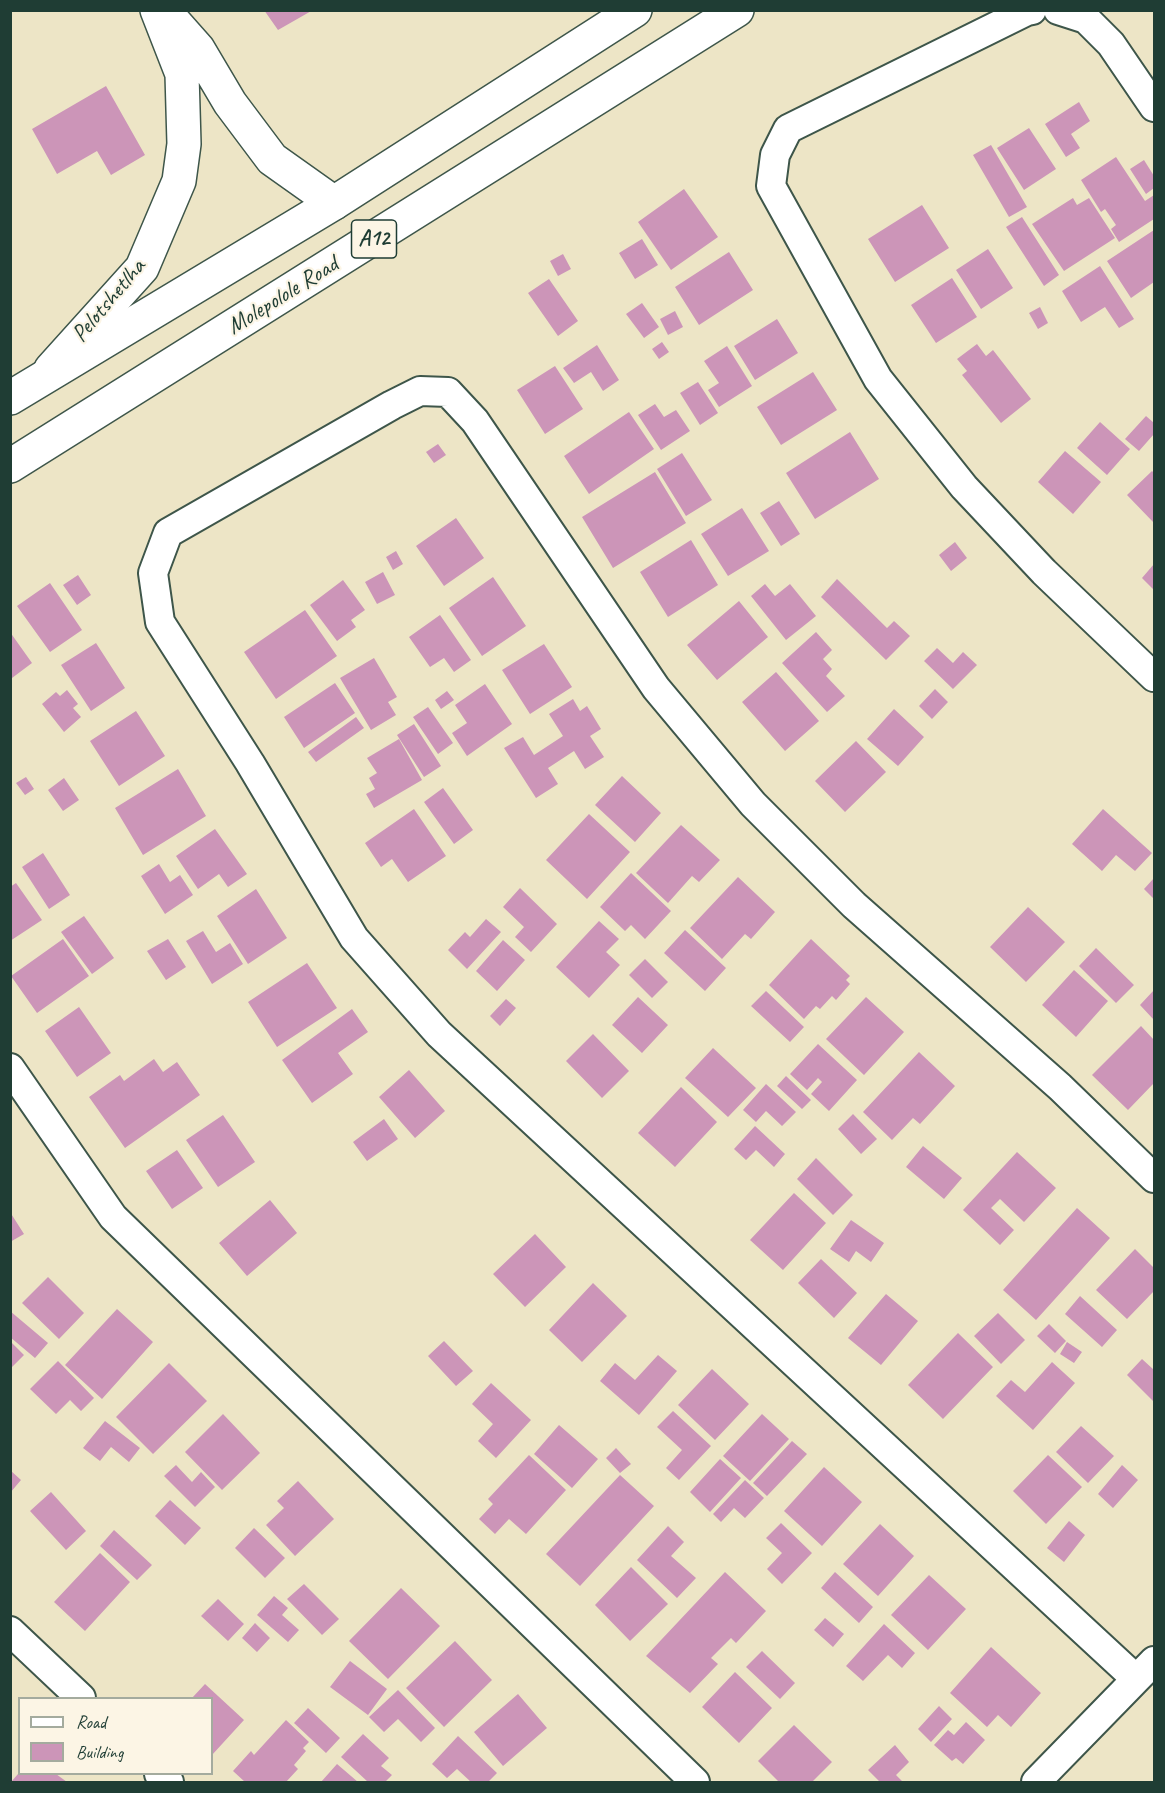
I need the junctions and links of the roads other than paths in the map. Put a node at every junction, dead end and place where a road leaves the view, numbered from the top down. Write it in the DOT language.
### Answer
graph roads {
  1 [pos="158,10"];
  2 [pos="164,10"];
  3 [pos="635,10"];
  4 [pos="737,10"];
  5 [pos="1032,10"];
  6 [pos="1058,10"];
  7 [pos="1155,107"];
  8 [pos="334,203"];
  9 [pos="44,377"];
  10 [pos="10,398"];
  11 [pos="10,466"];
  12 [pos="1155,677"];
  13 [pos="10,1068"];
  14 [pos="1155,1178"];
  15 [pos="10,1632"];
  16 [pos="1145,1669"];
  17 [pos="80,1697"];
  18 [pos="695,1782"];
  19 [pos="1036,1782"];
  1 -- 9 [label="main road, Pelotshetlha"];
  2 -- 8 [label="main road"];
  3 -- 8 [label="main road, A12"];
  4 -- 11 [label="main road, Molepolole Road / A12"];
  5 -- 12 [label="street"];
  6 -- 7 [label="street"];
  8 -- 9 [label="main road, A12"];
  9 -- 10 [label="main road, A12"];
  13 -- 18 [label="street"];
  14 -- 16 [label="street"];
  15 -- 17 [label="street"];
  16 -- 19 [label="street"];
}
